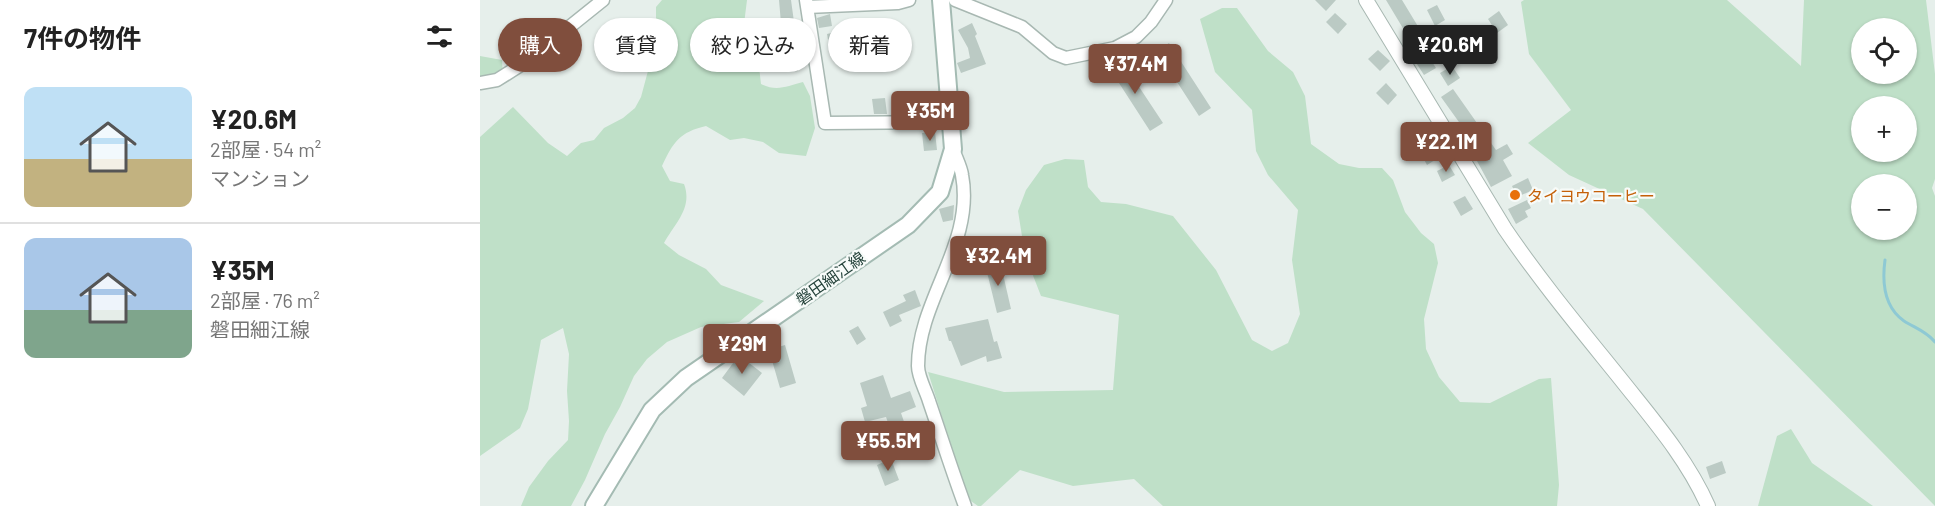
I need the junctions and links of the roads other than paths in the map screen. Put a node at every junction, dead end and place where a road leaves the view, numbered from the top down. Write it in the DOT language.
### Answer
graph roads {
  1 [pos="603,0"];
  2 [pos="909,0"];
  3 [pos="941,0"];
  4 [pos="955,0"];
  5 [pos="1166,0"];
  6 [pos="1366,0"];
  7 [pos="806,3"];
  8 [pos="480,83"];
  9 [pos="951,122"];
  10 [pos="953,149"];
  11 [pos="594,506"];
  12 [pos="965,506"];
  13 [pos="1708,506"];
  1 -- 8 [label="street"];
  2 -- 7 [label="street"];
  3 -- 9 [label="main road, 磐田細江線"];
  4 -- 5 [label="street"];
  6 -- 13 [label="street"];
  7 -- 9 [label="street"];
  9 -- 10 [label="main road, 磐田細江線"];
  10 -- 11 [label="main road, 磐田細江線"];
  10 -- 12 [label="street"];
}
